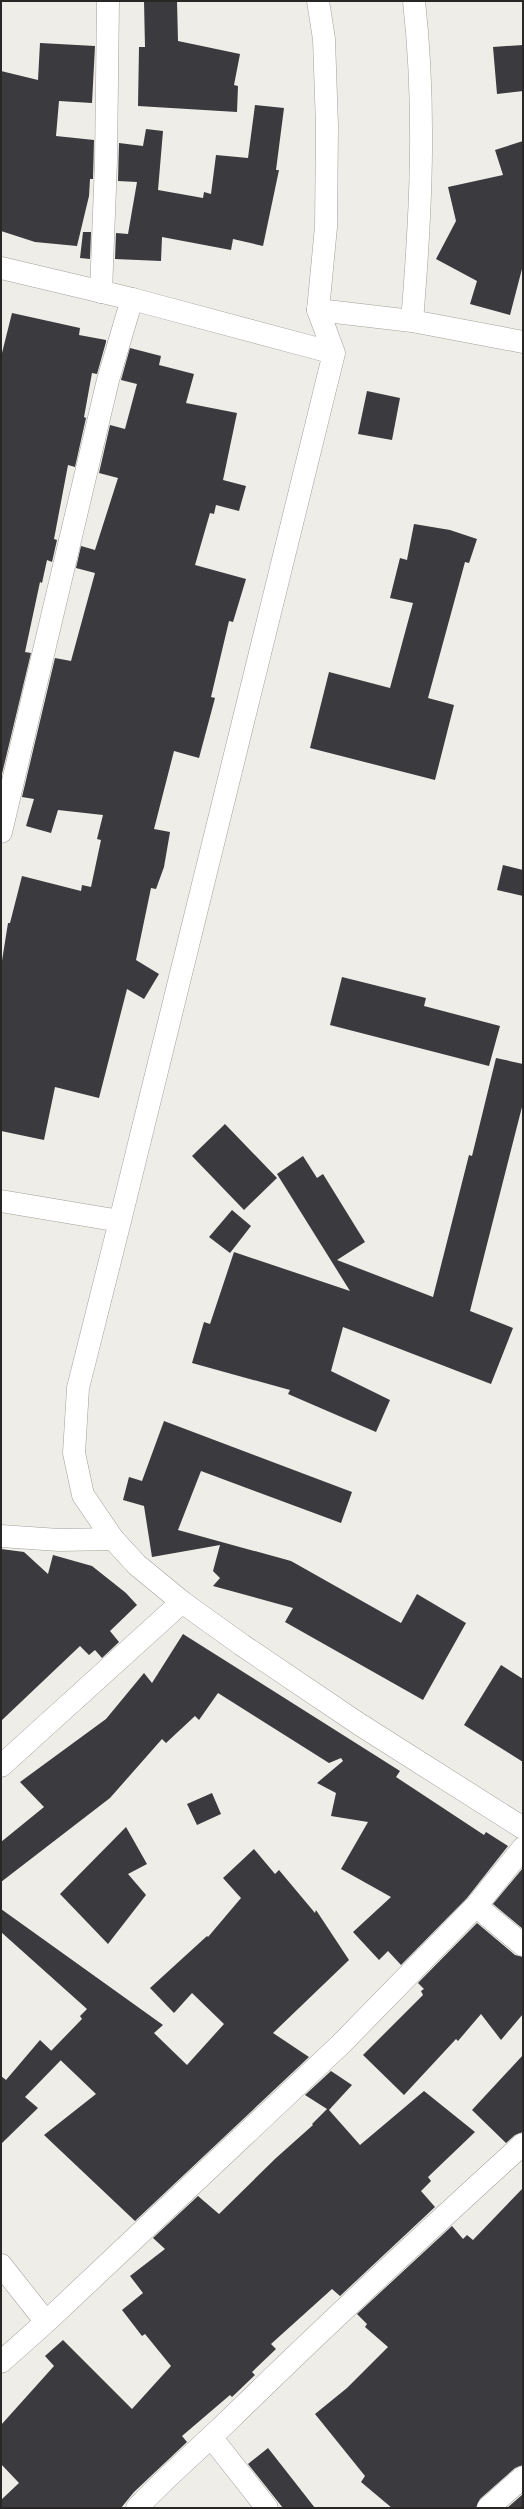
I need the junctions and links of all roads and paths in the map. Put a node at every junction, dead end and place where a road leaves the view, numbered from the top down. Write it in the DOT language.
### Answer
graph roads {
  1 [pos="108,1"];
  2 [pos="318,1"];
  3 [pos="414,1"];
  4 [pos="1,268"];
  5 [pos="101,292"];
  6 [pos="132,299"];
  7 [pos="318,310"];
  8 [pos="412,321"];
  9 [pos="523,342"];
  10 [pos="334,353"];
  11 [pos="1,832"];
  12 [pos="1,1201"];
  13 [pos="120,1221"];
  14 [pos="1,1536"];
  15 [pos="113,1539"];
  16 [pos="182,1602"];
  17 [pos="1,1766"];
  18 [pos="523,1828"];
  19 [pos="523,1848"];
  20 [pos="476,1906"];
  21 [pos="523,1945"];
  22 [pos="523,2144"];
  23 [pos="1,2265"];
  24 [pos="46,2322"];
  25 [pos="1,2362"];
  26 [pos="212,2437"];
  27 [pos="523,2477"];
  28 [pos="137,2508"];
  29 [pos="267,2508"];
  30 [pos="488,2508"];
  1 -- 5 [label="street"];
  2 -- 7 [label="street"];
  3 -- 8 [label="street"];
  4 -- 5 [label="street"];
  5 -- 6 [label="street"];
  6 -- 10 [label="street"];
  6 -- 11 [label="street"];
  7 -- 8 [label="street"];
  7 -- 10 [label="street"];
  8 -- 9 [label="street"];
  10 -- 13 [label="street"];
  12 -- 13 [label="street"];
  13 -- 15 [label="street"];
  14 -- 15 [label="street"];
  15 -- 16 [label="street"];
  16 -- 17 [label="street"];
  16 -- 18 [label="street"];
  19 -- 20 [label="street"];
  20 -- 21 [label="street"];
  20 -- 24 [label="street"];
  22 -- 26 [label="street"];
  23 -- 24 [label="street"];
  24 -- 25 [label="street"];
  26 -- 28 [label="street"];
  26 -- 29 [label="street"];
  27 -- 30 [label="street"];
}
